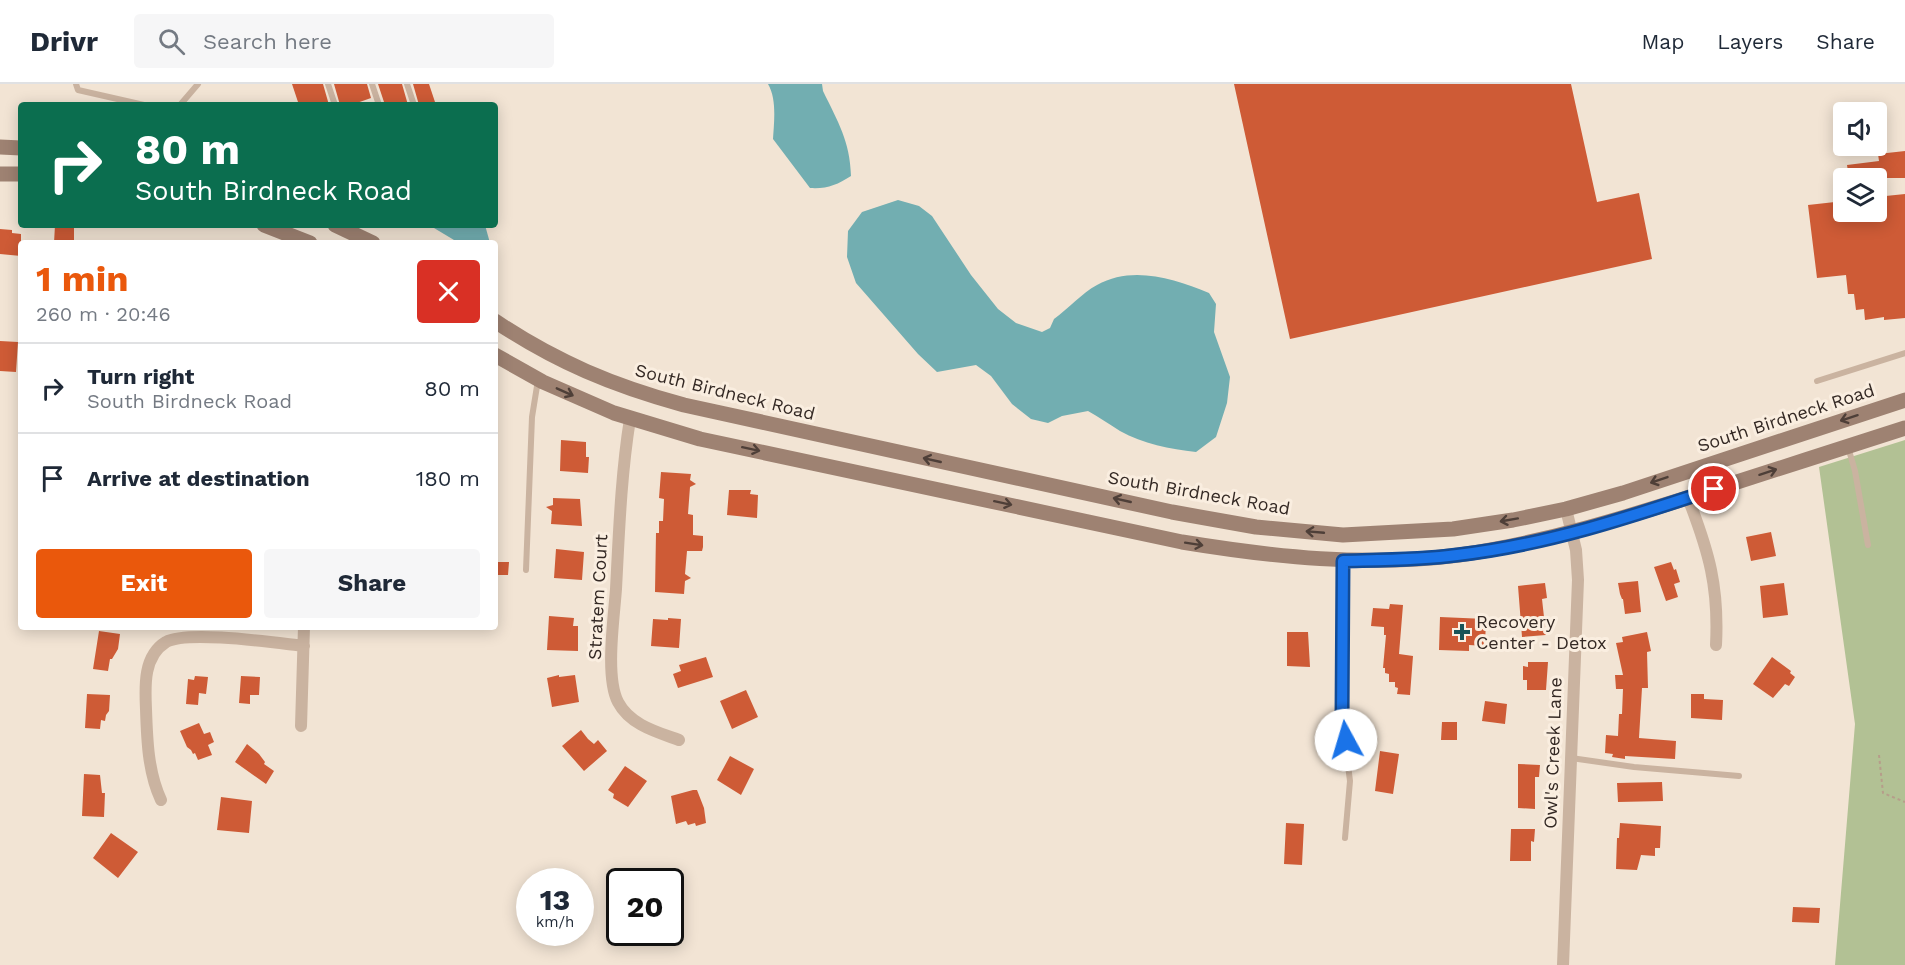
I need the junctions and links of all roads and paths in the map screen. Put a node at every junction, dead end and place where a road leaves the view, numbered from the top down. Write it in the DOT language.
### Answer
graph roads {
  1 [pos="76,84"];
  2 [pos="198,84"];
  3 [pos="328,84"];
  4 [pos="372,84"];
  5 [pos="407,84"];
  6 [pos="131,102"];
  7 [pos="183,102"];
  8 [pos="334,102"];
  9 [pos="378,102"];
  10 [pos="413,102"];
  11 [pos="0,147"];
  12 [pos="18,148"];
  13 [pos="0,174"];
  14 [pos="18,174"];
  15 [pos="272,228"];
  16 [pos="302,240"];
  17 [pos="498,323"];
  18 [pos="1905,353"];
  19 [pos="498,357"];
  20 [pos="538,380"];
  21 [pos="1817,381"];
  22 [pos="1905,400"];
  23 [pos="630,419"];
  24 [pos="1905,428"];
  25 [pos="1848,447"];
  26 [pos="1688,498"];
  27 [pos="1566,508"];
  28 [pos="1572,533"];
  29 [pos="1868,545"];
  30 [pos="1343,561"];
  31 [pos="526,570"];
  32 [pos="304,630"];
  33 [pos="1716,645"];
  34 [pos="304,646"];
  35 [pos="1342,718"];
  36 [pos="301,726"];
  37 [pos="679,740"];
  38 [pos="1879,755"];
  39 [pos="1570,758"];
  40 [pos="1739,776"];
  41 [pos="161,800"];
  42 [pos="1905,802"];
  43 [pos="1344,838"];
  44 [pos="1563,965"];
  1 -- 6 [label="lane"];
  2 -- 7 [label="lane"];
  3 -- 8 [label="lane"];
  4 -- 9 [label="lane"];
  5 -- 10 [label="lane"];
  11 -- 12 [label="main road"];
  13 -- 14 [label="main road"];
  15 -- 16 [label="main road"];
  27 -- 17 [label="main road, South Birdneck Road, one-way"];
  18 -- 21 [label="lane"];
  19 -- 20 [label="main road"];
  20 -- 23 [label="main road, one-way"];
  20 -- 31 [label="lane"];
  22 -- 27 [label="main road, South Birdneck Road, one-way"];
  23 -- 30 [label="main road, one-way"];
  23 -- 37 [label="street, Stratem Court"];
  24 -- 25 [label="main road"];
  26 -- 25 [label="main road, one-way"];
  25 -- 29 [label="lane"];
  26 -- 28 [label="main road"];
  26 -- 33 [label="street"];
  27 -- 28 [label="street, Owl's Creek Lane"];
  28 -- 30 [label="main road"];
  28 -- 39 [label="street, Owl's Creek Lane"];
  30 -- 35 [label="street"];
  32 -- 34 [label="street"];
  34 -- 36 [label="street"];
  34 -- 41 [label="street"];
  35 -- 43 [label="lane"];
  38 -- 42 [label="path"];
  39 -- 40 [label="lane"];
  39 -- 44 [label="street, Owl's Creek Lane"];
}
